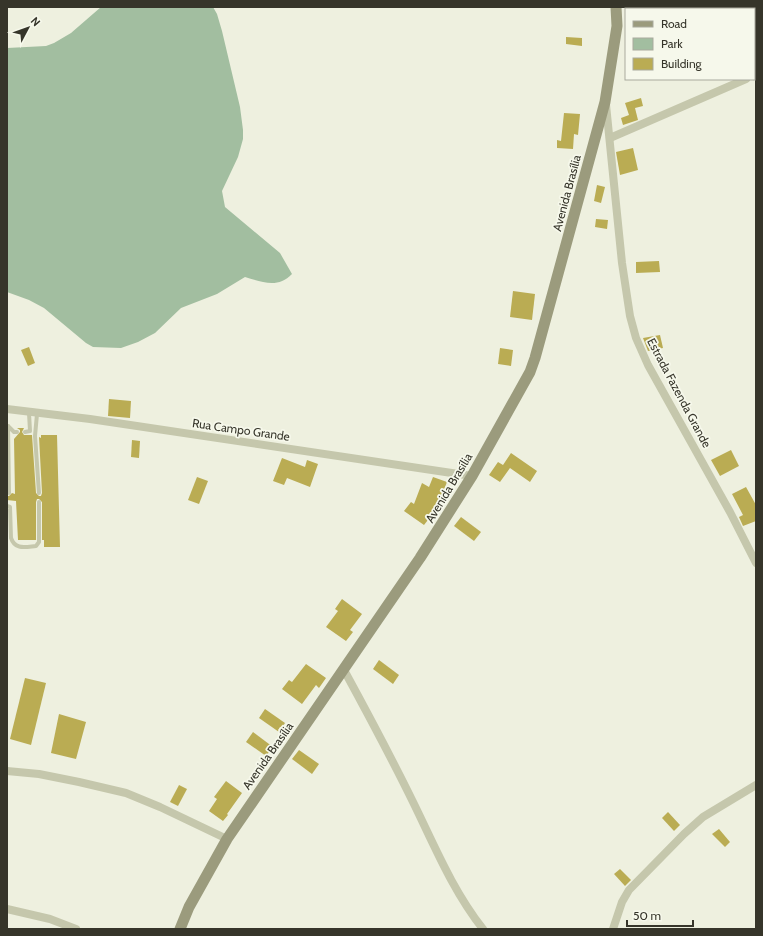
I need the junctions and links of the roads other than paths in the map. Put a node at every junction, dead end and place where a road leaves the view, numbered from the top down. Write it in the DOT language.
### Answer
graph roads {
  1 [pos="616,7"];
  2 [pos="744,80"];
  3 [pos="605,102"];
  4 [pos="610,138"];
  5 [pos="7,409"];
  6 [pos="33,413"];
  7 [pos="8,425"];
  8 [pos="17,432"];
  9 [pos="25,432"];
  10 [pos="472,476"];
  11 [pos="10,493"];
  12 [pos="39,493"];
  13 [pos="10,501"];
  14 [pos="39,502"];
  15 [pos="8,507"];
  16 [pos="756,563"];
  17 [pos="344,670"];
  18 [pos="7,771"];
  19 [pos="756,785"];
  20 [pos="227,839"];
  21 [pos="7,909"];
  22 [pos="76,929"];
  23 [pos="180,929"];
  24 [pos="483,929"];
  25 [pos="613,929"];
  1 -- 3 [label="main road, Avenida Brasília"];
  2 -- 4 [label="street"];
  3 -- 4 [label="street, Estrada Fazenda Grande"];
  3 -- 10 [label="main road, Avenida Brasília"];
  4 -- 16 [label="street, Estrada Fazenda Grande"];
  5 -- 6 [label="street, Rua Campo Grande"];
  6 -- 9 [label="lane"];
  6 -- 10 [label="street, Rua Campo Grande"];
  6 -- 12 [label="lane"];
  7 -- 8 [label="lane"];
  7 -- 11 [label="lane"];
  10 -- 17 [label="main road, Avenida Brasília"];
  13 -- 15 [label="lane"];
  14 -- 15 [label="lane"];
  17 -- 20 [label="main road, Avenida Brasília"];
  17 -- 24 [label="street"];
  18 -- 20 [label="street"];
  19 -- 25 [label="street"];
  20 -- 23 [label="main road, Avenida Brasília"];
  21 -- 22 [label="street"];
}
